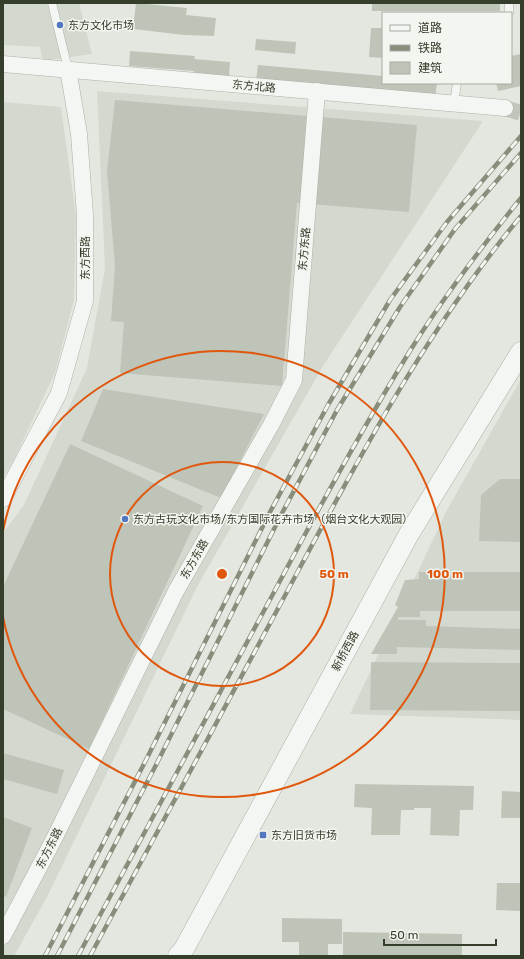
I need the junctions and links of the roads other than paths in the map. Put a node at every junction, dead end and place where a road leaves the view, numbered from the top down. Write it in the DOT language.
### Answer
graph roads {
  1 [pos="52,3"];
  2 [pos="3,64"];
  3 [pos="68,69"];
  4 [pos="457,84"];
  5 [pos="317,91"];
  6 [pos="454,103"];
  7 [pos="505,108"];
  8 [pos="521,352"];
  9 [pos="3,499"];
  10 [pos="3,936"];
  11 [pos="178,956"];
  1 -- 3 [label="lane, 东方西路"];
  2 -- 3 [label="street, 东方北路"];
  3 -- 5 [label="street, 东方北路"];
  3 -- 9 [label="street, 东方西路"];
  4 -- 6 [label="lane"];
  5 -- 6 [label="street, 东方北路"];
  5 -- 10 [label="street, 东方东路"];
  6 -- 7 [label="street, 东方北路"];
  8 -- 11 [label="street, 新桥西路"];
}
